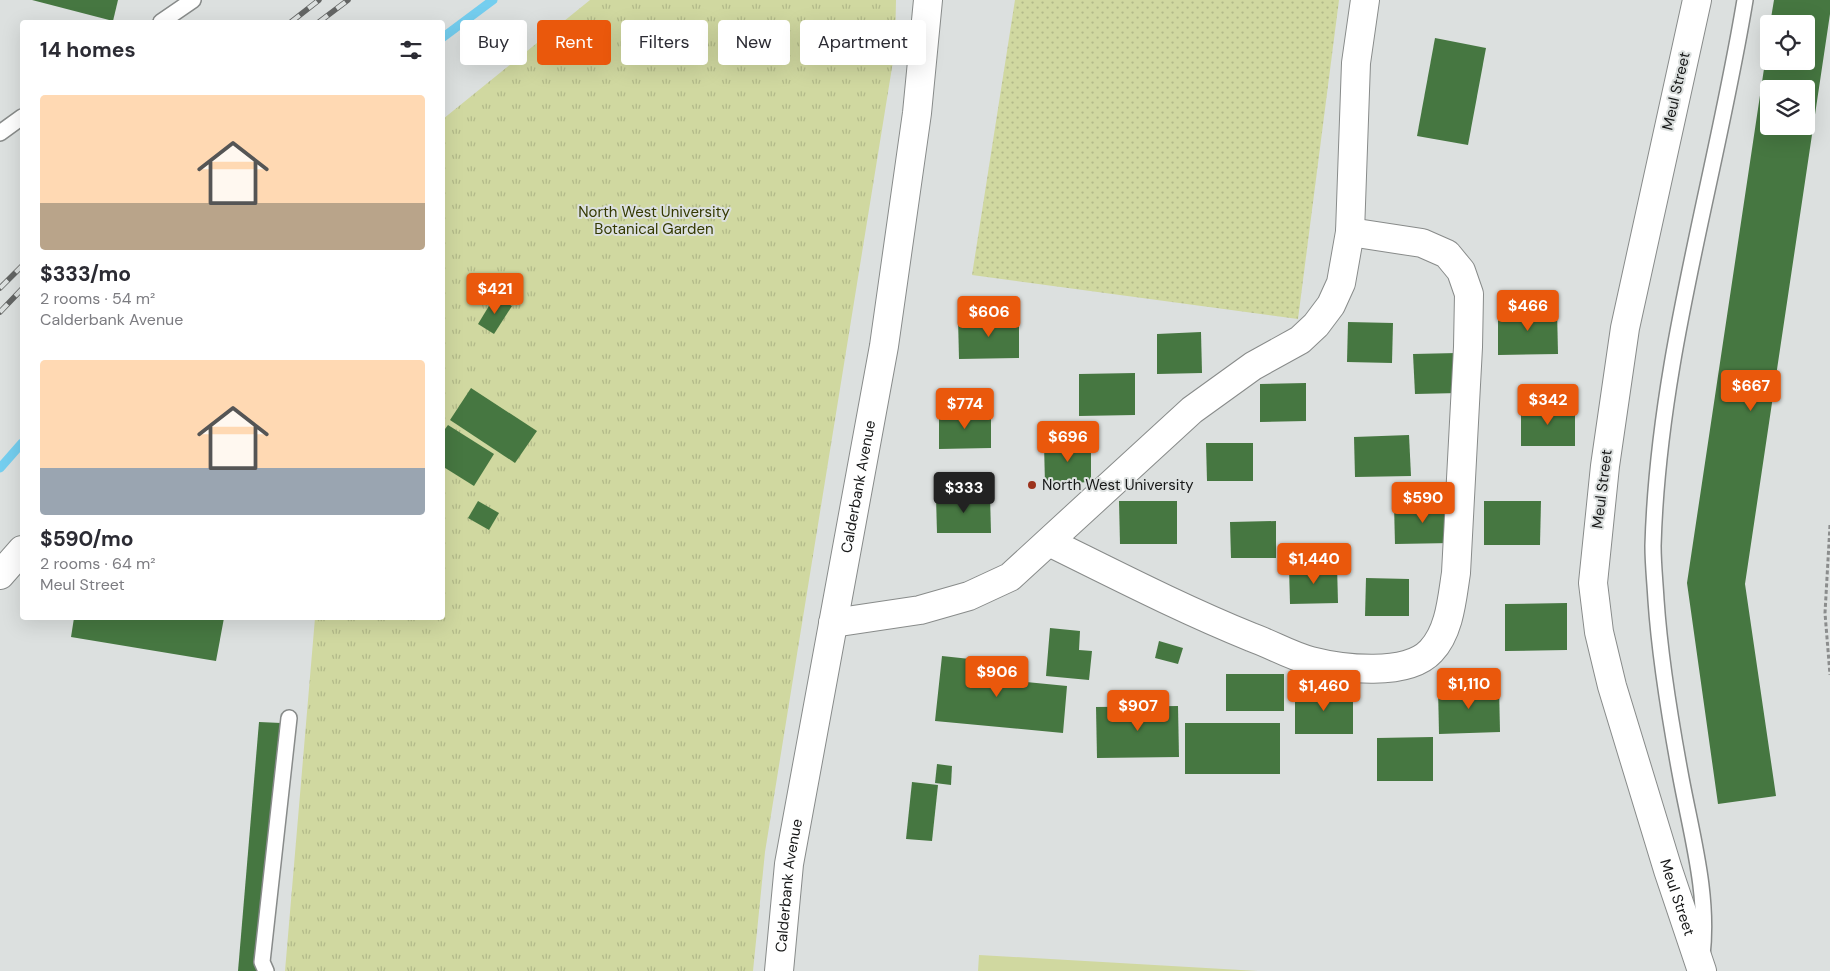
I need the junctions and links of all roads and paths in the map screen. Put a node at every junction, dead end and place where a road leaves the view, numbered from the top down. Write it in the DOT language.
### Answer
graph roads {
  1 [pos="193,0"];
  2 [pos="928,0"];
  3 [pos="1365,0"];
  4 [pos="1697,0"];
  5 [pos="1745,0"];
  6 [pos="164,20"];
  7 [pos="20,118"];
  8 [pos="0,133"];
  9 [pos="1350,232"];
  10 [pos="1830,525"];
  11 [pos="1049,542"];
  12 [pos="20,552"];
  13 [pos="0,575"];
  14 [pos="833,623"];
  15 [pos="1830,675"];
  16 [pos="289,718"];
  17 [pos="1702,969"];
  18 [pos="266,971"];
  19 [pos="779,971"];
  1 -- 6 [label="lane"];
  2 -- 14 [label="street, Calderbank Avenue"];
  3 -- 9 [label="street"];
  4 -- 17 [label="street, Meul Street"];
  5 -- 17 [label="lane"];
  7 -- 8 [label="lane"];
  9 -- 11 [label="street"];
  9 -- 11 [label="street"];
  10 -- 15 [label="path"];
  11 -- 14 [label="street"];
  12 -- 13 [label="street"];
  14 -- 19 [label="street, Calderbank Avenue"];
  16 -- 18 [label="lane"];
}
